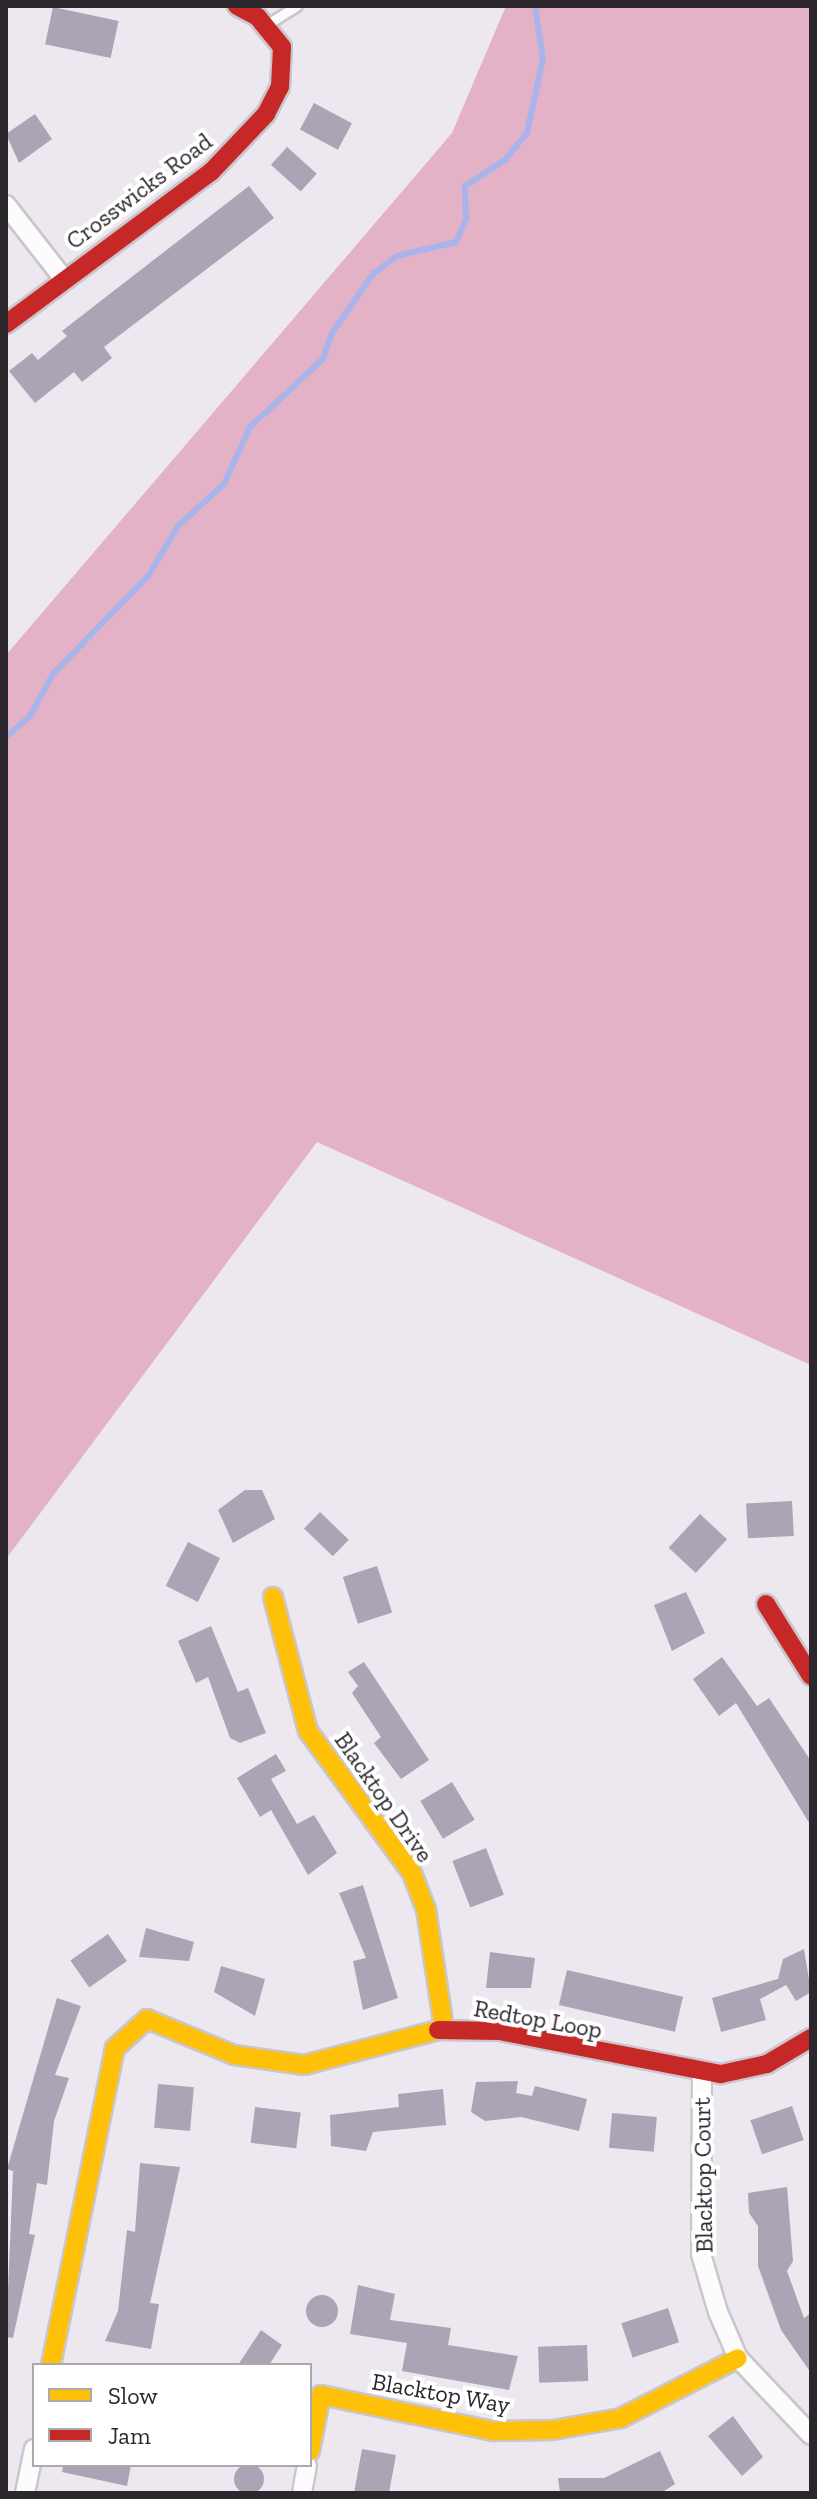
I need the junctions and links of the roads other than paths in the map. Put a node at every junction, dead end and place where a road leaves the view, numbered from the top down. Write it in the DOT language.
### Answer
graph roads {
  1 [pos="237,6"];
  2 [pos="297,6"];
  3 [pos="266,25"];
  4 [pos="6,205"];
  5 [pos="63,278"];
  6 [pos="6,324"];
  7 [pos="273,1597"];
  8 [pos="766,1604"];
  9 [pos="811,1676"];
  10 [pos="444,2028"];
  11 [pos="811,2038"];
  12 [pos="702,2072"];
  13 [pos="738,2358"];
  14 [pos="51,2363"];
  15 [pos="811,2435"];
  16 [pos="312,2441"];
  17 [pos="32,2459"];
  18 [pos="307,2467"];
  19 [pos="25,2493"];
  20 [pos="302,2493"];
  1 -- 3 [label="street"];
  2 -- 3 [label="lane"];
  3 -- 5 [label="street, Crosswicks Road"];
  4 -- 5 [label="street"];
  5 -- 6 [label="street, Crosswicks Road"];
  7 -- 10 [label="street, Blacktop Drive"];
  8 -- 9 [label="street"];
  10 -- 12 [label="street, Redtop Loop"];
  10 -- 14 [label="street, Redtop Loop"];
  11 -- 12 [label="street, Redtop Loop"];
  12 -- 13 [label="street, Blacktop Court"];
  13 -- 15 [label="street, Blacktop Court"];
  13 -- 16 [label="street, Blacktop Way"];
  17 -- 19 [label="street"];
  18 -- 20 [label="street"];
}
